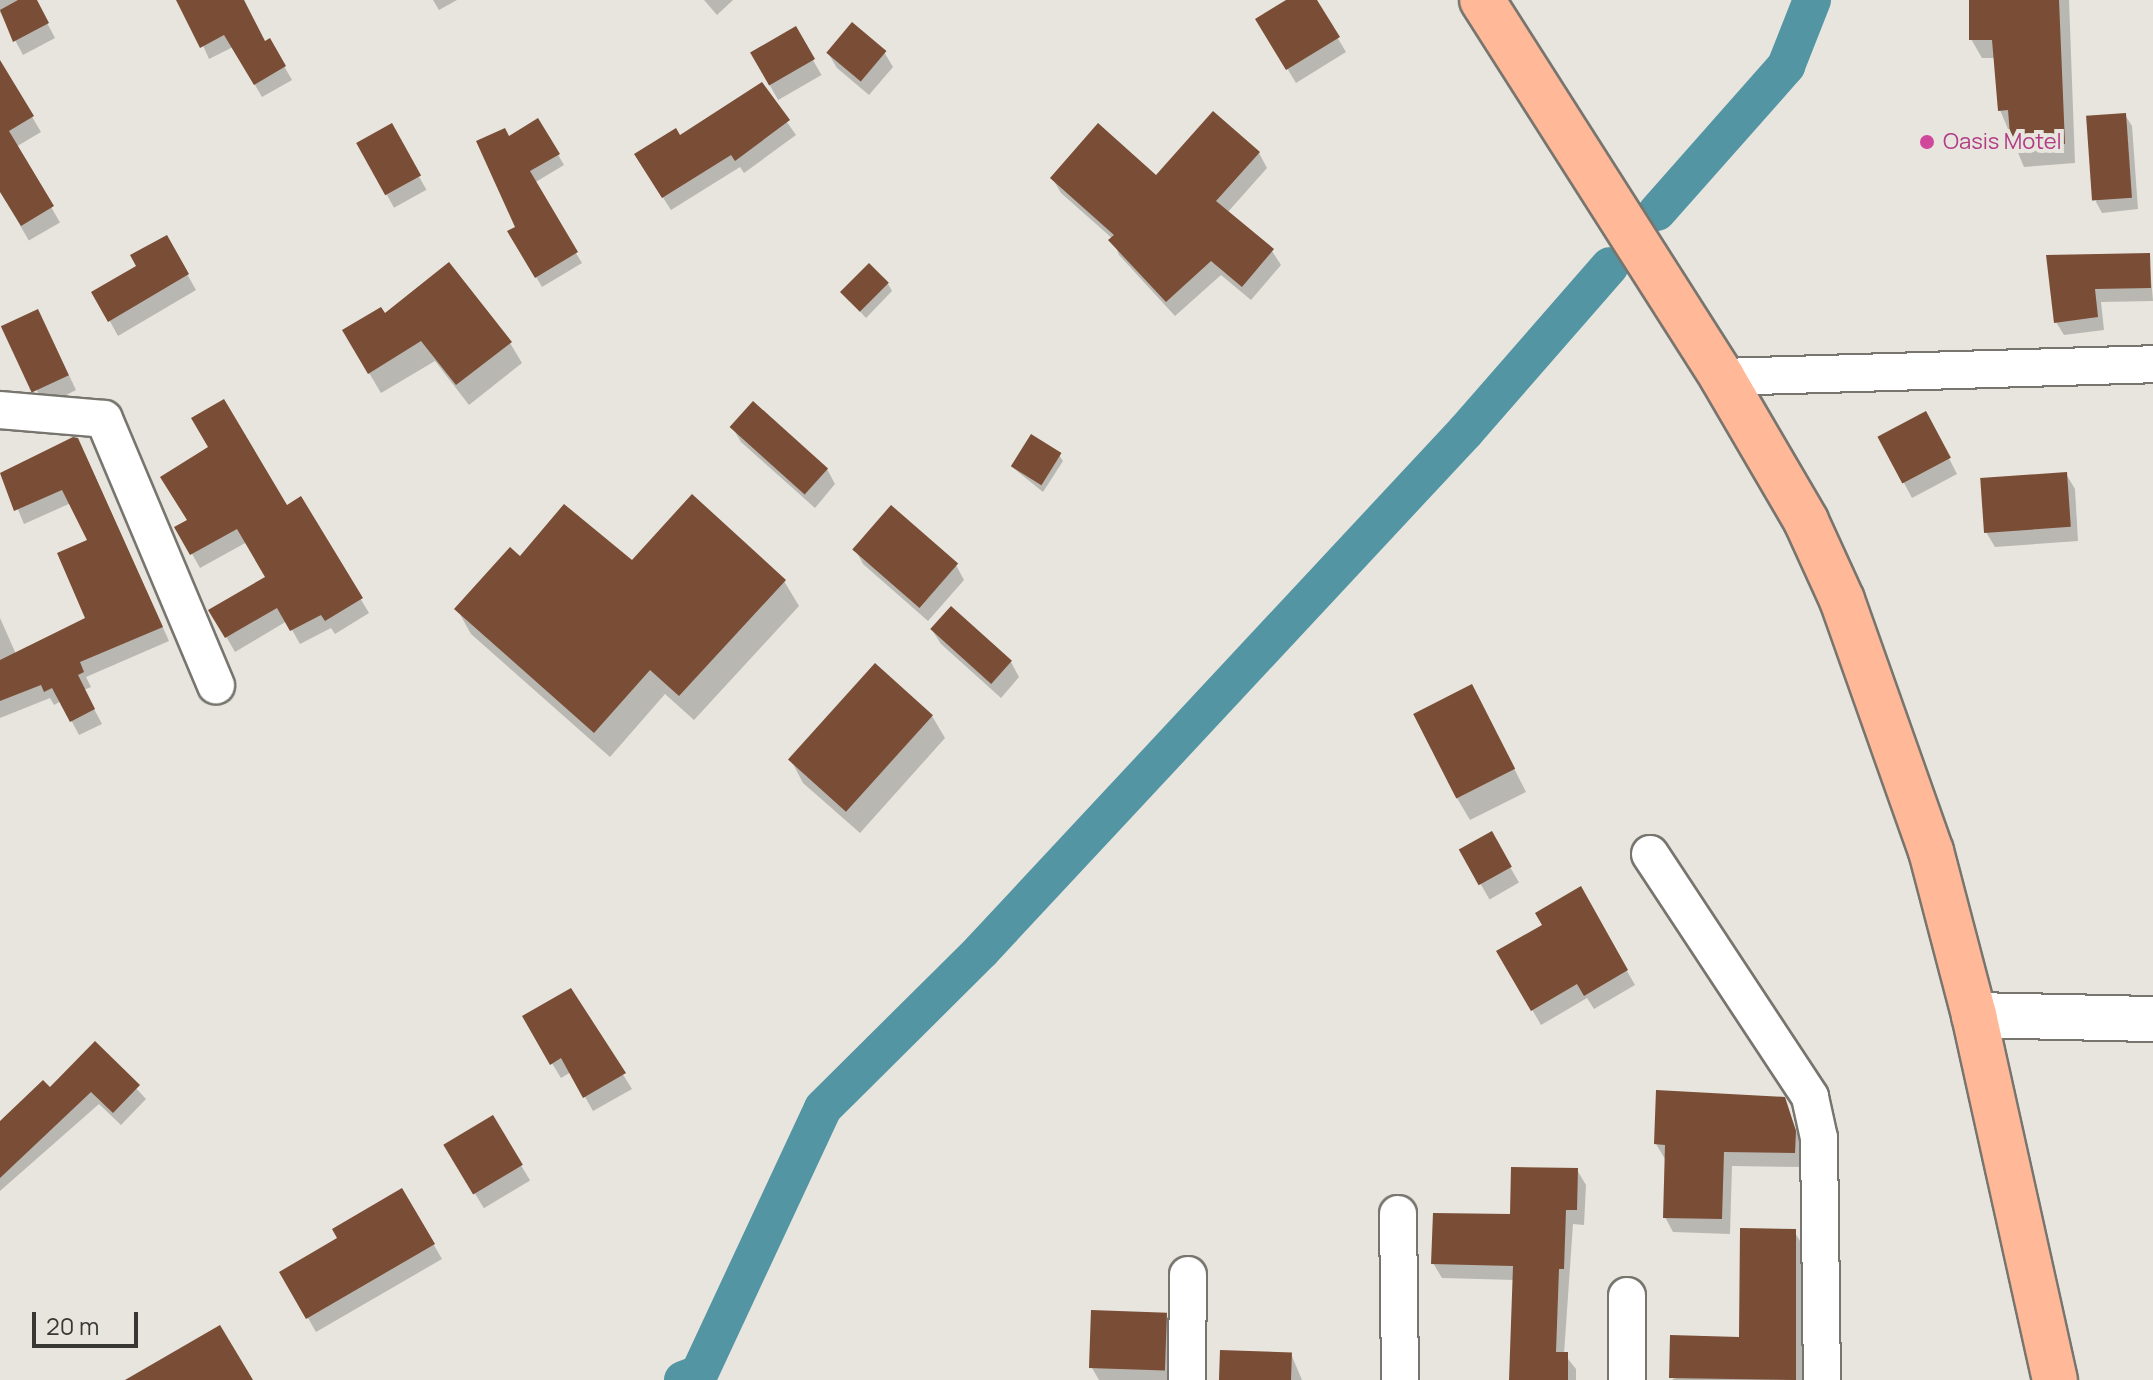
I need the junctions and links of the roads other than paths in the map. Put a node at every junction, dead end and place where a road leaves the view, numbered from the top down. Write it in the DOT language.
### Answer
graph roads {
  1 [pos="1482,0"];
  2 [pos="2153,364"];
  3 [pos="1722,377"];
  4 [pos="0,410"];
  5 [pos="216,685"];
  6 [pos="1650,854"];
  7 [pos="1974,1015"];
  8 [pos="2153,1019"];
  9 [pos="1398,1214"];
  10 [pos="1188,1275"];
  11 [pos="1627,1296"];
  12 [pos="1187,1380"];
  13 [pos="1400,1380"];
  14 [pos="1627,1380"];
  15 [pos="1822,1380"];
  16 [pos="2055,1380"];
  1 -- 3 [label="highway"];
  2 -- 3 [label="street"];
  3 -- 7 [label="highway"];
  4 -- 5 [label="street"];
  6 -- 15 [label="street"];
  7 -- 8 [label="street"];
  7 -- 16 [label="highway"];
  9 -- 13 [label="street"];
  10 -- 12 [label="street"];
  11 -- 14 [label="street"];
}
